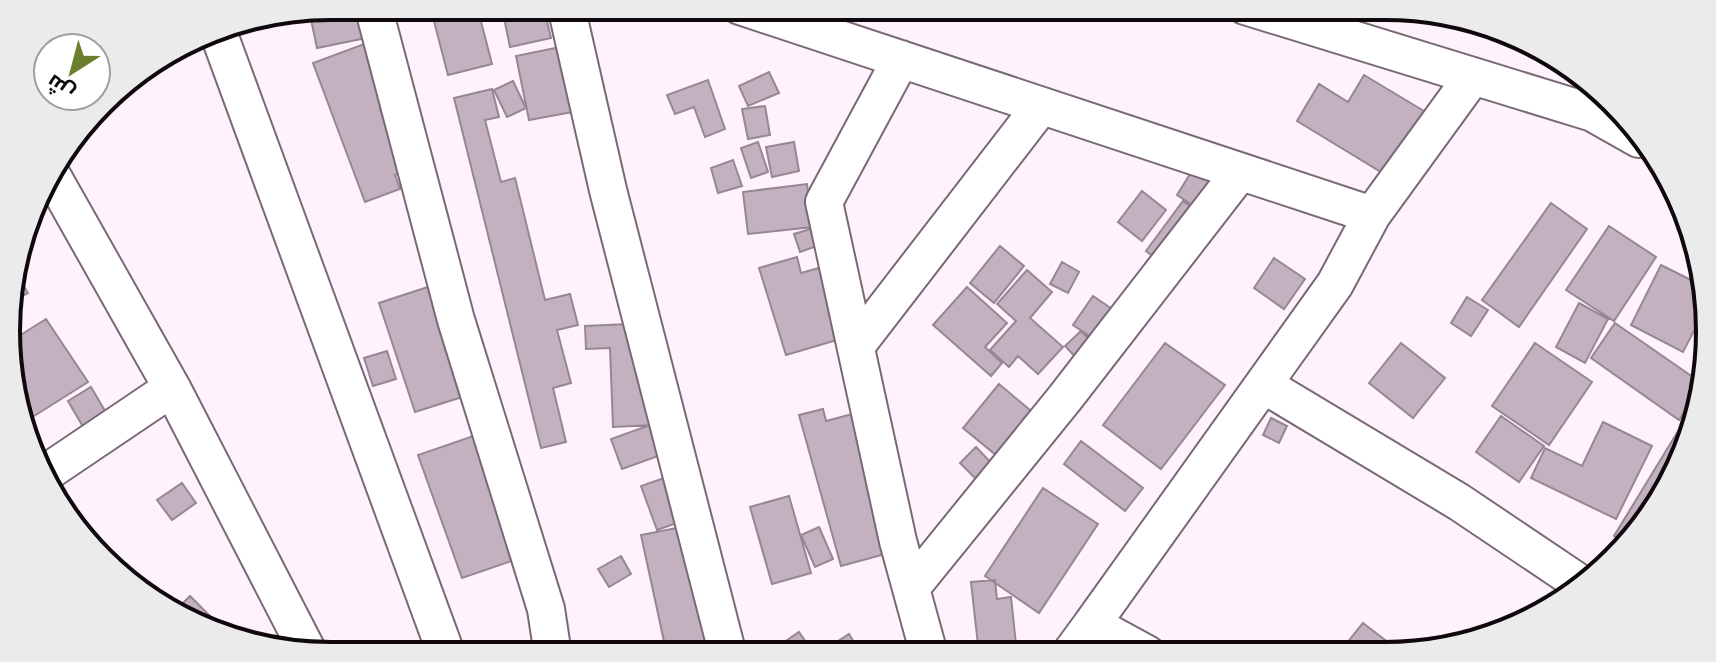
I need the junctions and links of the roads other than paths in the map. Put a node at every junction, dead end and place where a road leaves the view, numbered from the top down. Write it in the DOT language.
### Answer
graph roads {
  1 [pos="377,20"];
  2 [pos="569,20"];
  3 [pos="783,20"];
  4 [pos="1346,21"];
  5 [pos="221,41"];
  6 [pos="901,59"];
  7 [pos="1473,76"];
  8 [pos="1041,106"];
  9 [pos="1622,129"];
  10 [pos="1240,172"];
  11 [pos="57,184"];
  12 [pos="1372,215"];
  13 [pos="856,346"];
  14 [pos="1264,385"];
  15 [pos="172,388"];
  16 [pos="52,469"];
  17 [pos="1573,579"];
  18 [pos="911,588"];
  19 [pos="1092,624"];
  20 [pos="302,640"];
  21 [pos="442,642"];
  22 [pos="551,642"];
  23 [pos="725,642"];
  24 [pos="926,642"];
  25 [pos="1079,642"];
  26 [pos="1125,642"];
  1 -- 22 [label="street"];
  2 -- 23 [label="street"];
  3 -- 6 [label="street"];
  4 -- 7 [label="street"];
  5 -- 21 [label="street"];
  6 -- 8 [label="street"];
  6 -- 13 [label="street"];
  7 -- 9 [label="street"];
  7 -- 12 [label="street"];
  8 -- 10 [label="street"];
  8 -- 13 [label="street"];
  10 -- 12 [label="street"];
  10 -- 18 [label="street"];
  11 -- 15 [label="street"];
  12 -- 14 [label="street"];
  13 -- 18 [label="street"];
  14 -- 17 [label="street"];
  14 -- 19 [label="street"];
  15 -- 16 [label="street"];
  15 -- 20 [label="street"];
  18 -- 24 [label="street"];
  19 -- 25 [label="street"];
  19 -- 26 [label="street"];
}
